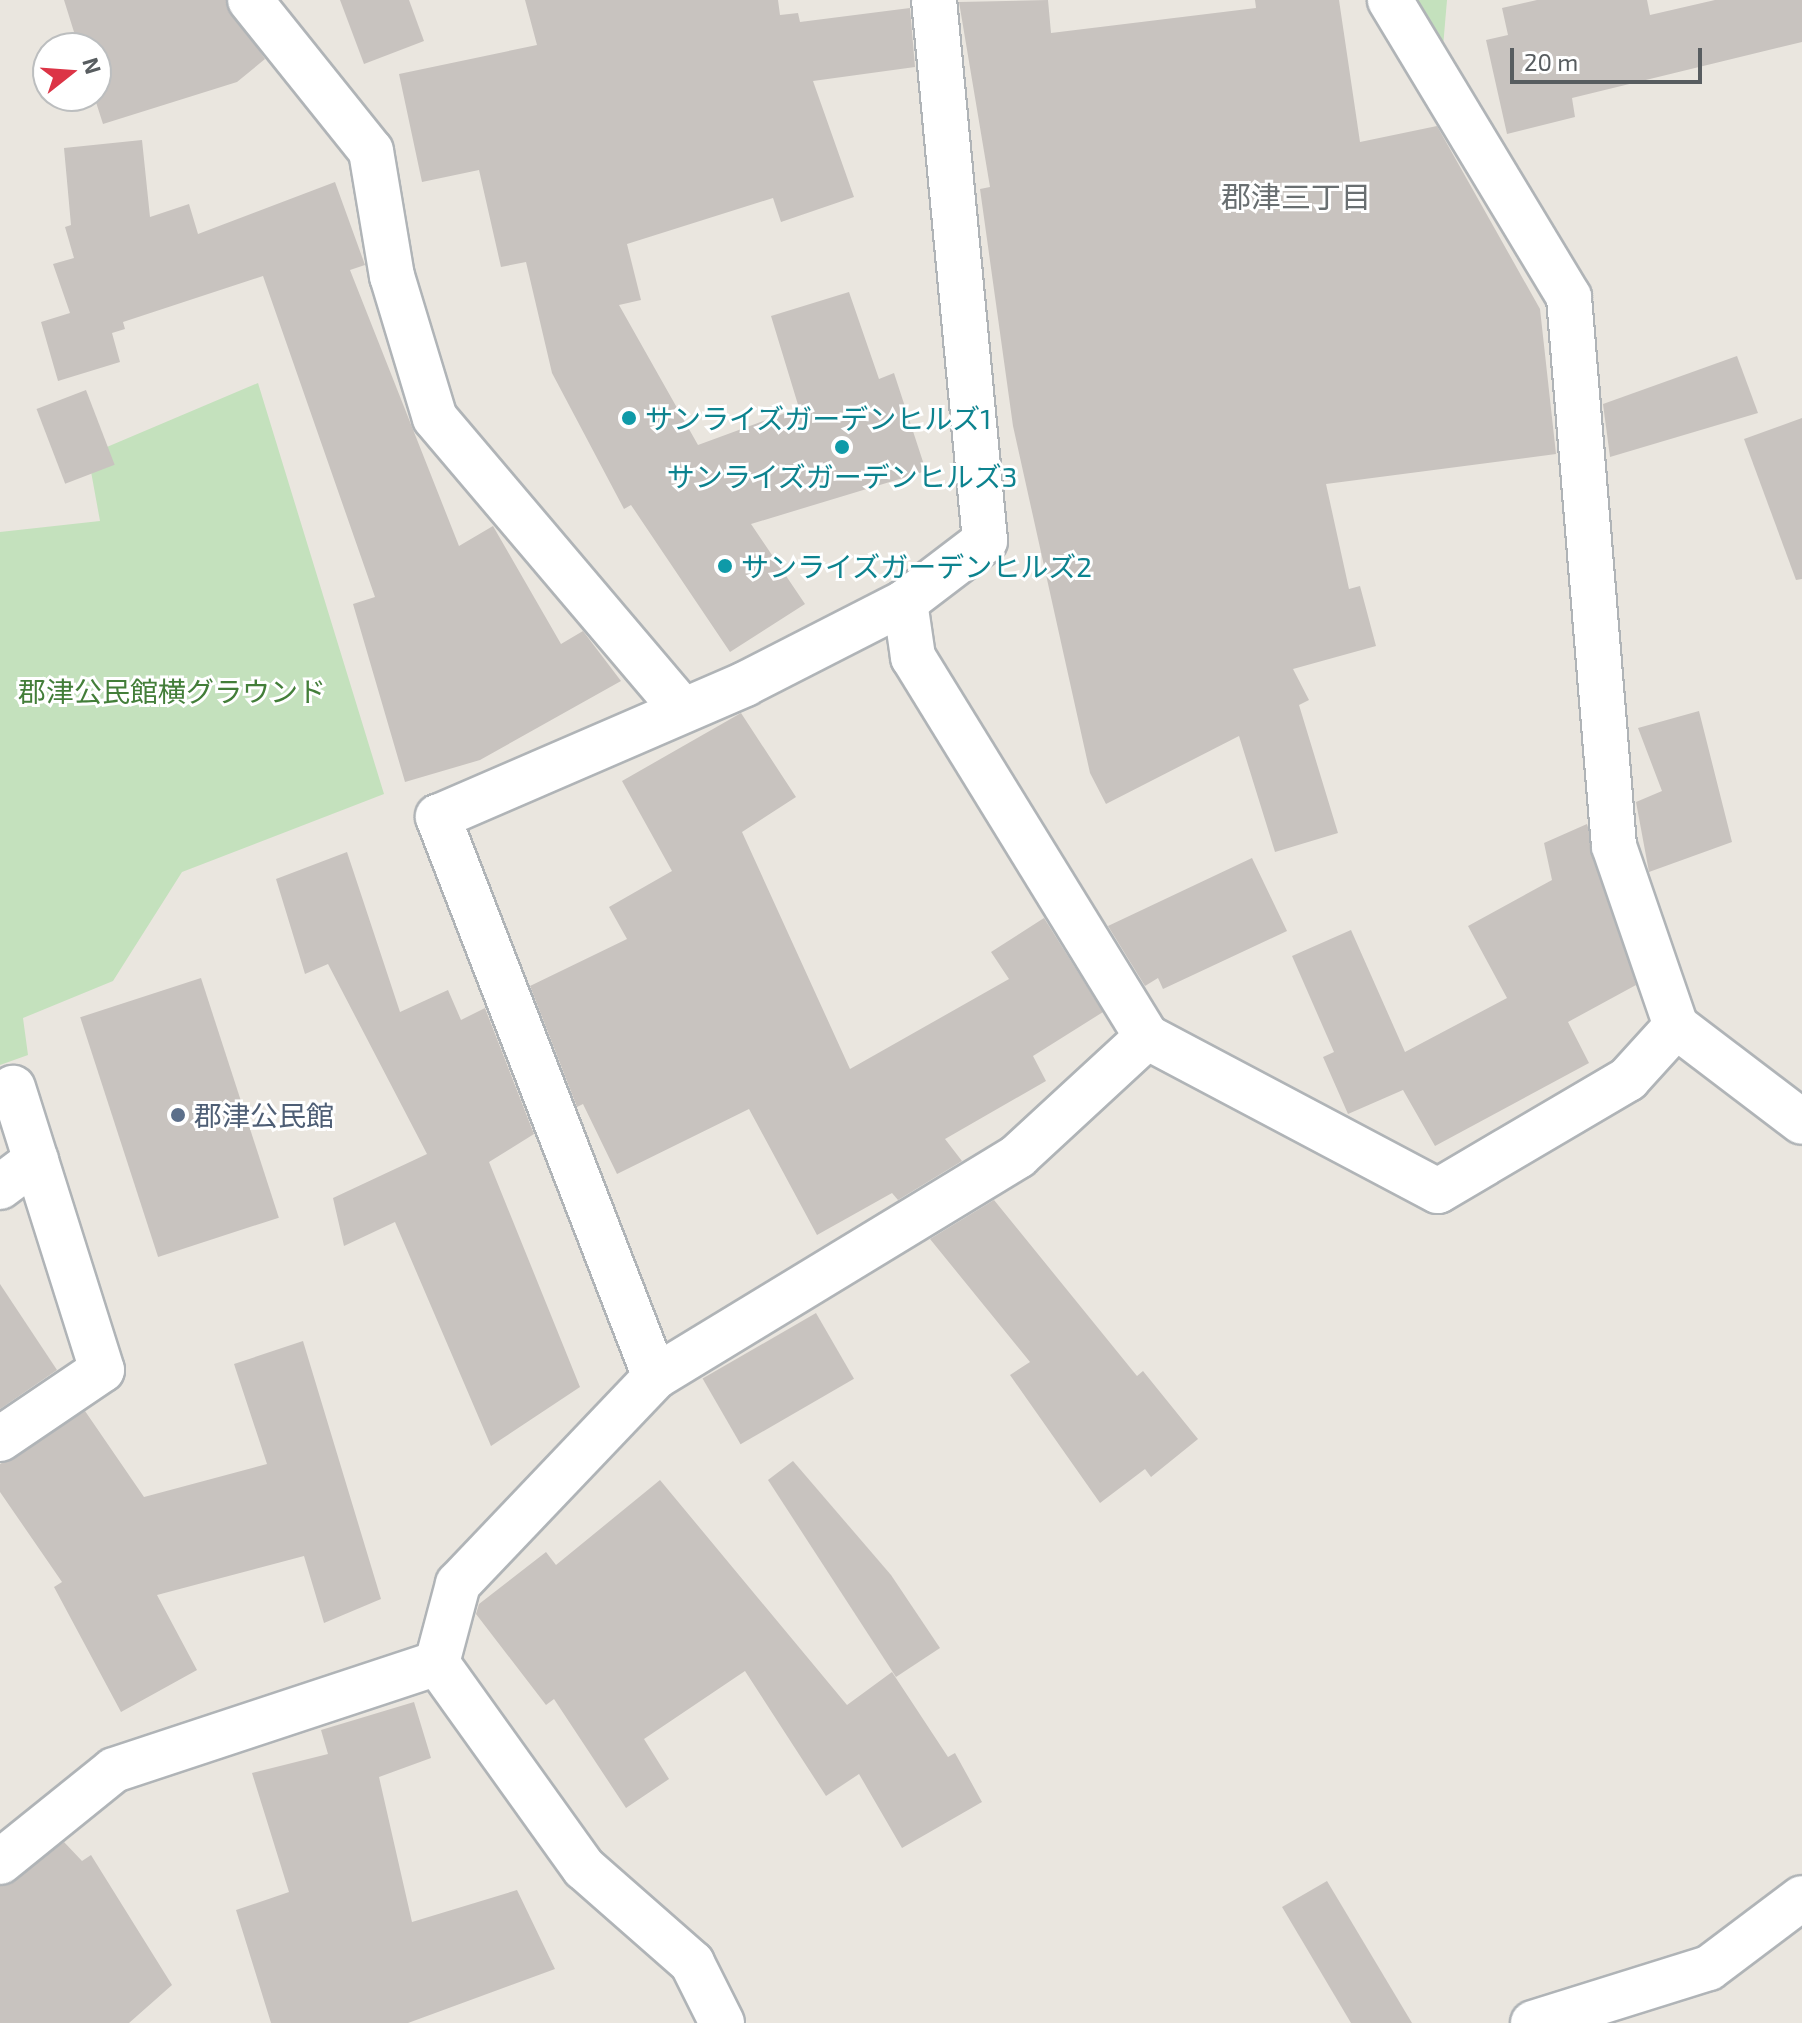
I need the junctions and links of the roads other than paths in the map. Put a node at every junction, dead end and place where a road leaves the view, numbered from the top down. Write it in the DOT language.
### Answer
graph roads {
  1 [pos="250,0"];
  2 [pos="934,0"];
  3 [pos="1390,0"];
  4 [pos="905,602"];
  5 [pos="682,709"];
  6 [pos="1676,1026"];
  7 [pos="1147,1037"];
  8 [pos="13,1088"];
  9 [pos="1802,1122"];
  10 [pos="36,1160"];
  11 [pos="0,1187"];
  12 [pos="655,1377"];
  13 [pos="0,1439"];
  14 [pos="437,1663"];
  15 [pos="0,1862"];
  16 [pos="1802,1898"];
  17 [pos="722,2023"];
  18 [pos="1533,2023"];
  1 -- 5 [label="street"];
  2 -- 4 [label="street"];
  3 -- 6 [label="street"];
  4 -- 5 [label="street"];
  4 -- 7 [label="street"];
  5 -- 12 [label="street"];
  6 -- 7 [label="street"];
  6 -- 9 [label="street"];
  7 -- 12 [label="street"];
  8 -- 10 [label="street"];
  10 -- 11 [label="street"];
  10 -- 13 [label="street"];
  12 -- 14 [label="street"];
  14 -- 15 [label="street"];
  14 -- 17 [label="street"];
  16 -- 18 [label="street"];
}
